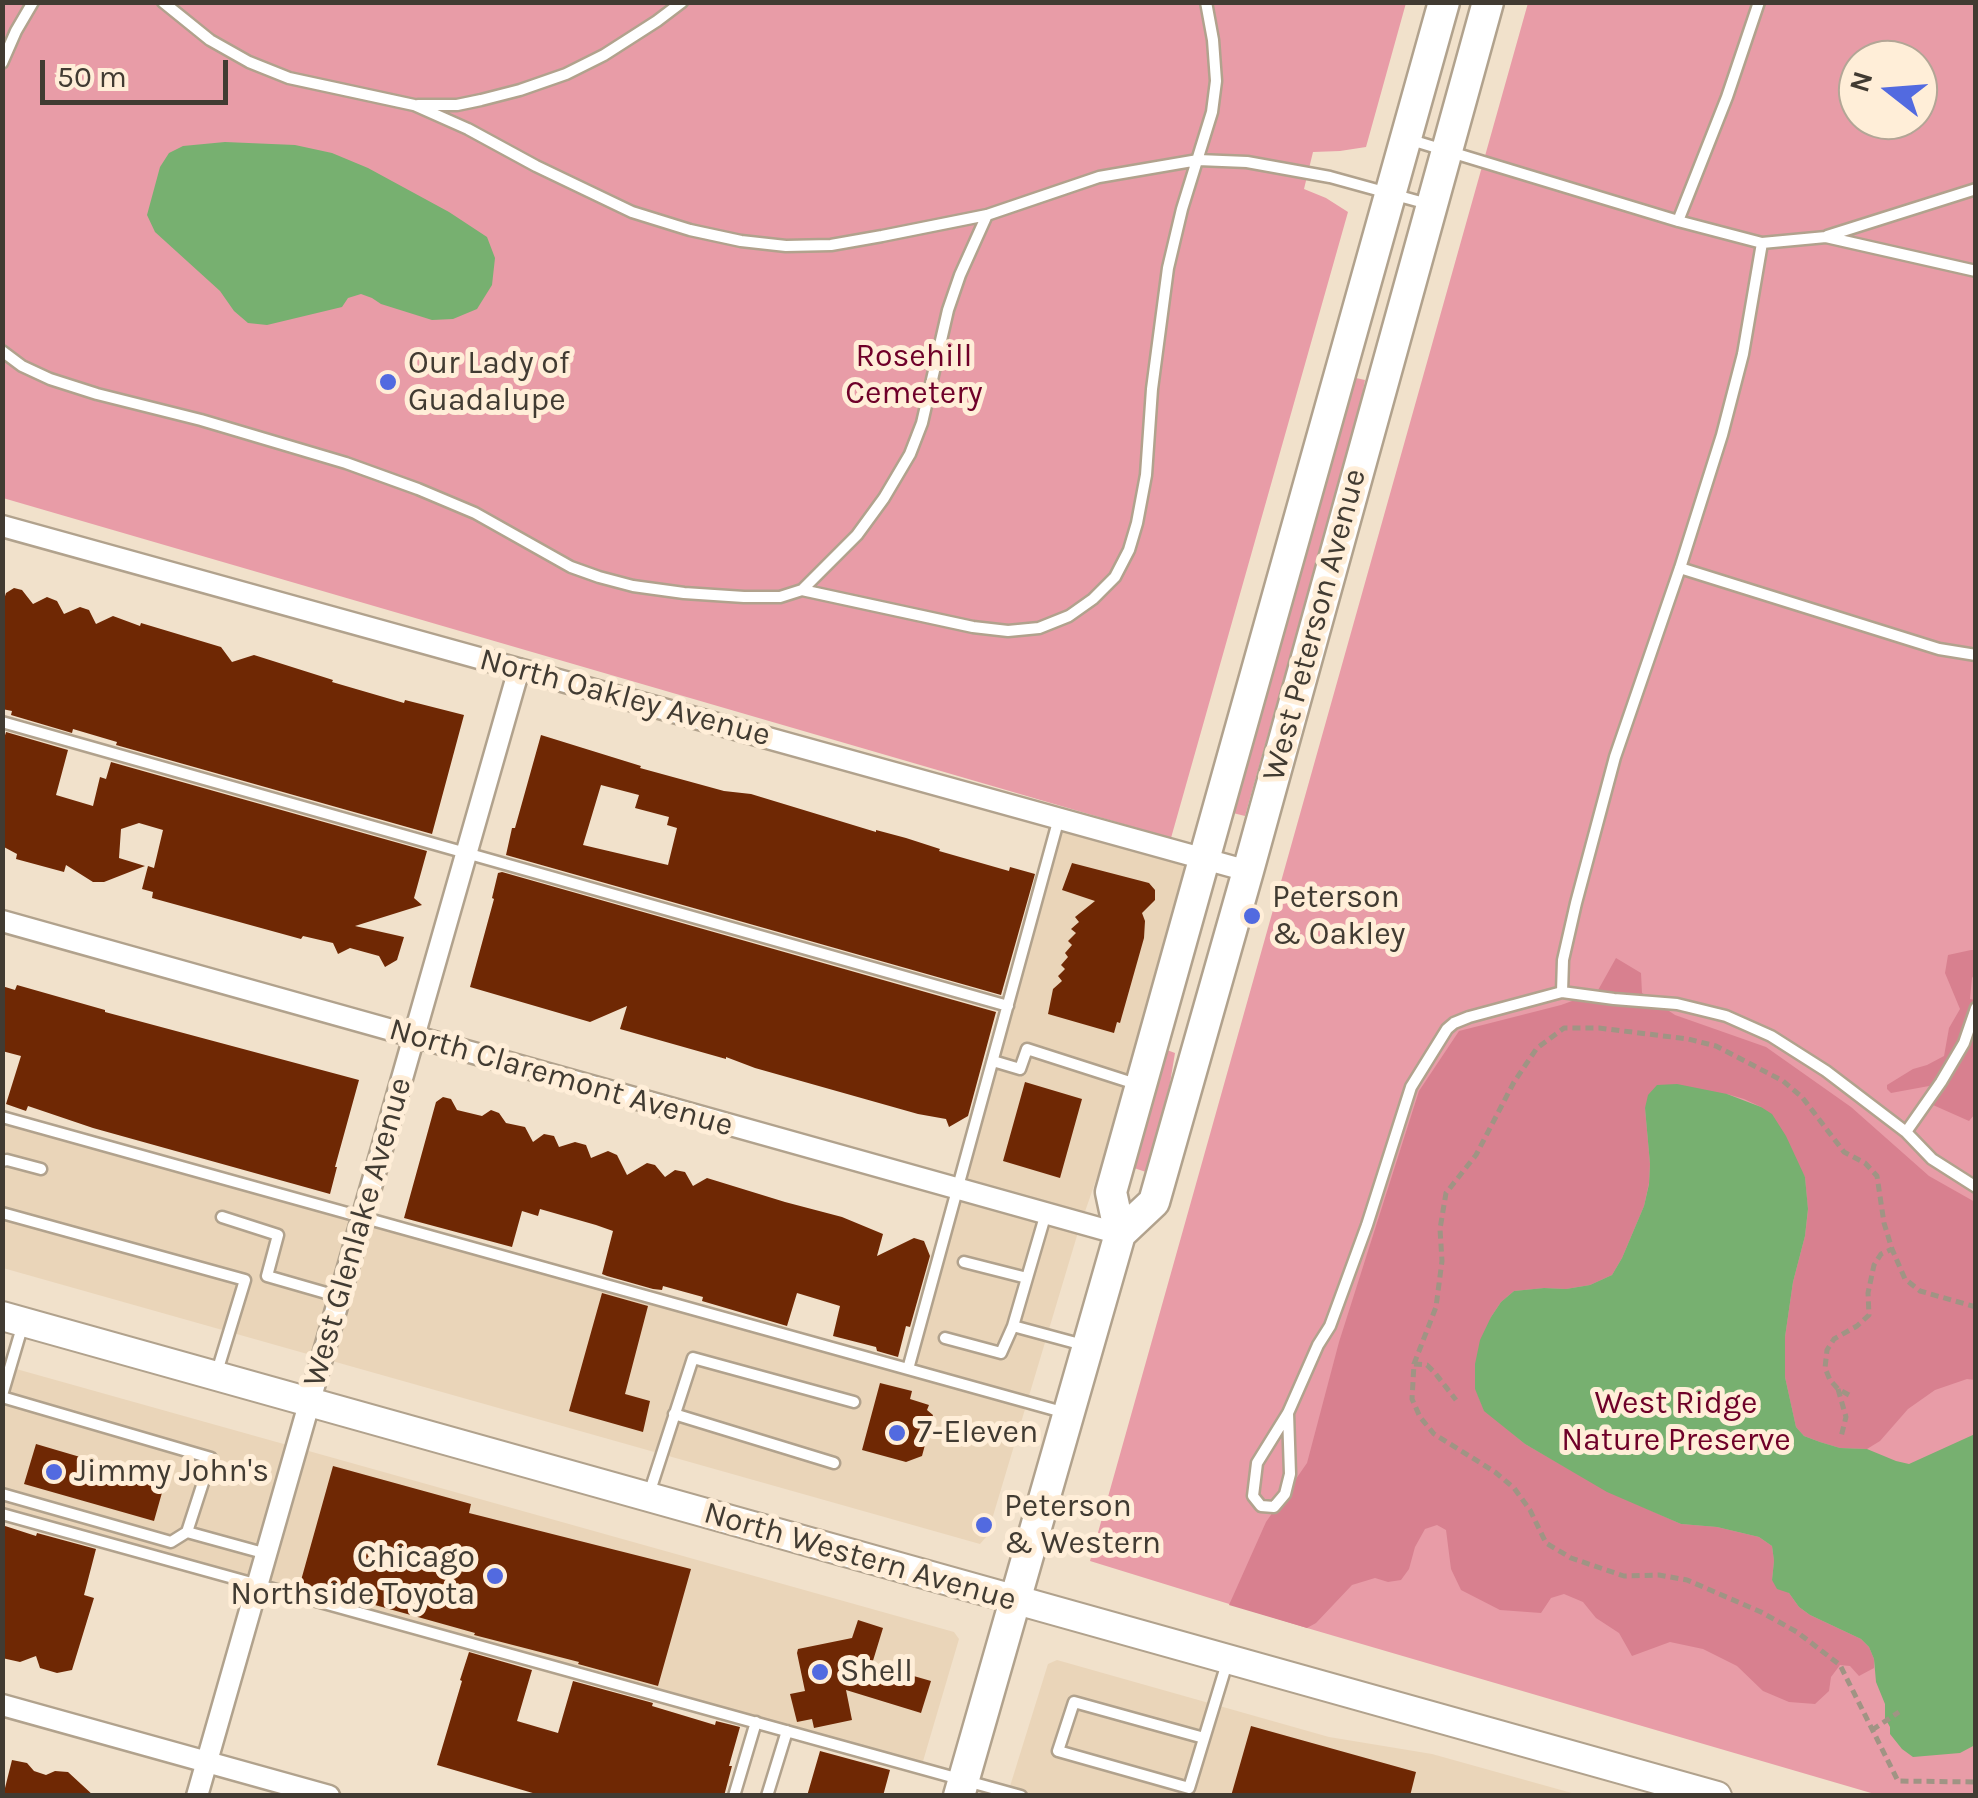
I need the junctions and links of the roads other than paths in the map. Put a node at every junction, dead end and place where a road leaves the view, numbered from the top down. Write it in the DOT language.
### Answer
graph roads {
  1 [pos="34,2"];
  2 [pos="163,2"];
  3 [pos="682,2"];
  4 [pos="1206,2"];
  5 [pos="1444,2"];
  6 [pos="1488,2"];
  7 [pos="1759,2"];
  8 [pos="2,63"];
  9 [pos="414,106"];
  10 [pos="1406,138"];
  11 [pos="1446,150"];
  12 [pos="1198,160"];
  13 [pos="1976,189"];
  14 [pos="1390,193"];
  15 [pos="1431,205"];
  16 [pos="987,215"];
  17 [pos="1678,221"];
  18 [pos="1826,237"];
  19 [pos="1762,243"];
  20 [pos="1976,271"];
  21 [pos="2,352"];
  22 [pos="2,526"];
  23 [pos="1680,568"];
  24 [pos="802,590"];
  25 [pos="1976,655"];
  26 [pos="519,669"];
  27 [pos="2,722"];
  28 [pos="1059,818"];
  29 [pos="467,852"];
  30 [pos="1205,859"];
  31 [pos="1248,870"];
  32 [pos="2,921"];
  33 [pos="1562,992"];
  34 [pos="1008,1006"];
  35 [pos="1976,1008"];
  36 [pos="414,1036"];
  37 [pos="993,1060"];
  38 [pos="1142,1085"];
  39 [pos="2,1117"];
  40 [pos="1906,1132"];
  41 [pos="2,1161"];
  42 [pos="42,1169"];
  43 [pos="1976,1187"];
  44 [pos="958,1188"];
  45 [pos="2,1213"];
  46 [pos="1046,1213"];
  47 [pos="222,1217"];
  48 [pos="363,1218"];
  49 [pos="1120,1234"];
  50 [pos="964,1262"];
  51 [pos="267,1276"];
  52 [pos="1026,1278"];
  53 [pos="245,1280"];
  54 [pos="340,1297"];
  55 [pos="13,1319"];
  56 [pos="1013,1326"];
  57 [pos="945,1338"];
  58 [pos="1088,1346"];
  59 [pos="908,1369"];
  60 [pos="216,1376"];
  61 [pos="2,1396"];
  62 [pos="310,1402"];
  63 [pos="854,1402"];
  64 [pos="1288,1413"];
  65 [pos="674,1414"];
  66 [pos="1069,1414"];
  67 [pos="834,1463"];
  68 [pos="2,1494"];
  69 [pos="648,1498"];
  70 [pos="2,1514"];
  71 [pos="187,1532"];
  72 [pos="267,1554"];
  73 [pos="258,1585"];
  74 [pos="1016,1600"];
  75 [pos="1228,1660"];
  76 [pos="2,1704"];
  77 [pos="756,1722"];
  78 [pos="787,1731"];
  79 [pos="1204,1738"];
  80 [pos="206,1761"];
  81 [pos="961,1787"];
  82 [pos="197,1796"];
  83 [pos="329,1796"];
  84 [pos="734,1796"];
  85 [pos="768,1796"];
  86 [pos="1021,1796"];
  87 [pos="1717,1796"];
  1 -- 8 [label="lane"];
  2 -- 9 [label="lane"];
  3 -- 9 [label="lane"];
  4 -- 12 [label="lane"];
  5 -- 10 [label="main road, West Peterson Avenue"];
  6 -- 11 [label="main road, West Peterson Avenue"];
  7 -- 17 [label="lane"];
  9 -- 16 [label="lane"];
  10 -- 11 [label="lane"];
  10 -- 14 [label="main road, West Peterson Avenue"];
  11 -- 15 [label="main road, West Peterson Avenue"];
  11 -- 17 [label="lane"];
  12 -- 14 [label="lane"];
  12 -- 16 [label="lane"];
  12 -- 24 [label="lane"];
  13 -- 18 [label="lane"];
  14 -- 15 [label="lane"];
  14 -- 30 [label="main road, West Peterson Avenue"];
  15 -- 31 [label="main road, West Peterson Avenue"];
  16 -- 24 [label="lane"];
  17 -- 19 [label="lane"];
  18 -- 19 [label="lane"];
  18 -- 20 [label="lane"];
  19 -- 23 [label="lane"];
  21 -- 24 [label="lane"];
  22 -- 26 [label="street, North Oakley Avenue"];
  23 -- 25 [label="lane"];
  23 -- 33 [label="lane"];
  26 -- 28 [label="street, North Oakley Avenue"];
  26 -- 29 [label="street, West Glenlake Avenue"];
  27 -- 29 [label="lane"];
  28 -- 30 [label="street, North Oakley Avenue"];
  28 -- 34 [label="lane"];
  29 -- 34 [label="lane"];
  29 -- 36 [label="street, West Glenlake Avenue"];
  30 -- 31 [label="street, North Oakley Avenue"];
  30 -- 38 [label="main road, West Peterson Avenue"];
  31 -- 49 [label="main road, West Peterson Avenue"];
  32 -- 36 [label="street, North Claremont Avenue"];
  33 -- 40 [label="lane"];
  33 -- 64 [label="lane"];
  34 -- 37 [label="lane"];
  35 -- 40 [label="lane"];
  36 -- 44 [label="street, North Claremont Avenue"];
  36 -- 48 [label="street, West Glenlake Avenue"];
  37 -- 38 [label="lane"];
  37 -- 44 [label="lane"];
  38 -- 49 [label="main road, West Peterson Avenue"];
  39 -- 48 [label="lane"];
  40 -- 43 [label="lane"];
  41 -- 42 [label="lane"];
  44 -- 46 [label="street, North Claremont Avenue"];
  44 -- 59 [label="lane"];
  45 -- 53 [label="lane"];
  46 -- 49 [label="street, North Claremont Avenue"];
  46 -- 52 [label="lane"];
  47 -- 51 [label="lane"];
  48 -- 54 [label="street, West Glenlake Avenue"];
  48 -- 59 [label="lane"];
  49 -- 58 [label="main road, West Peterson Avenue"];
  50 -- 52 [label="lane"];
  51 -- 53 [label="lane"];
  51 -- 54 [label="lane"];
  52 -- 56 [label="lane"];
  53 -- 60 [label="lane"];
  54 -- 62 [label="street, West Glenlake Avenue"];
  55 -- 60 [label="main road, North Western Avenue"];
  55 -- 61 [label="lane"];
  56 -- 57 [label="lane"];
  56 -- 58 [label="lane"];
  58 -- 66 [label="main road, West Peterson Avenue"];
  59 -- 66 [label="lane"];
  60 -- 62 [label="main road, North Western Avenue"];
  61 -- 71 [label="lane"];
  62 -- 69 [label="main road, North Western Avenue"];
  62 -- 72 [label="street, West Glenlake Avenue"];
  63 -- 65 [label="lane"];
  64 -- 64 [label="lane"];
  65 -- 67 [label="lane"];
  65 -- 69 [label="lane"];
  66 -- 74 [label="main road, West Peterson Avenue"];
  68 -- 71 [label="lane"];
  69 -- 74 [label="main road, North Western Avenue"];
  70 -- 73 [label="lane"];
  71 -- 72 [label="lane"];
  72 -- 73 [label="street, West Glenlake Avenue"];
  73 -- 77 [label="lane"];
  73 -- 80 [label="street, West Glenlake Avenue"];
  74 -- 75 [label="main road, North Western Avenue"];
  74 -- 81 [label="main road, West Peterson Avenue"];
  75 -- 79 [label="lane"];
  75 -- 87 [label="main road, North Western Avenue"];
  76 -- 80 [label="street"];
  77 -- 78 [label="lane"];
  77 -- 84 [label="lane"];
  78 -- 81 [label="lane"];
  78 -- 85 [label="lane"];
  79 -- 79 [label="lane"];
  80 -- 82 [label="street, West Glenlake Avenue"];
  80 -- 83 [label="street"];
  81 -- 86 [label="lane"];
}
